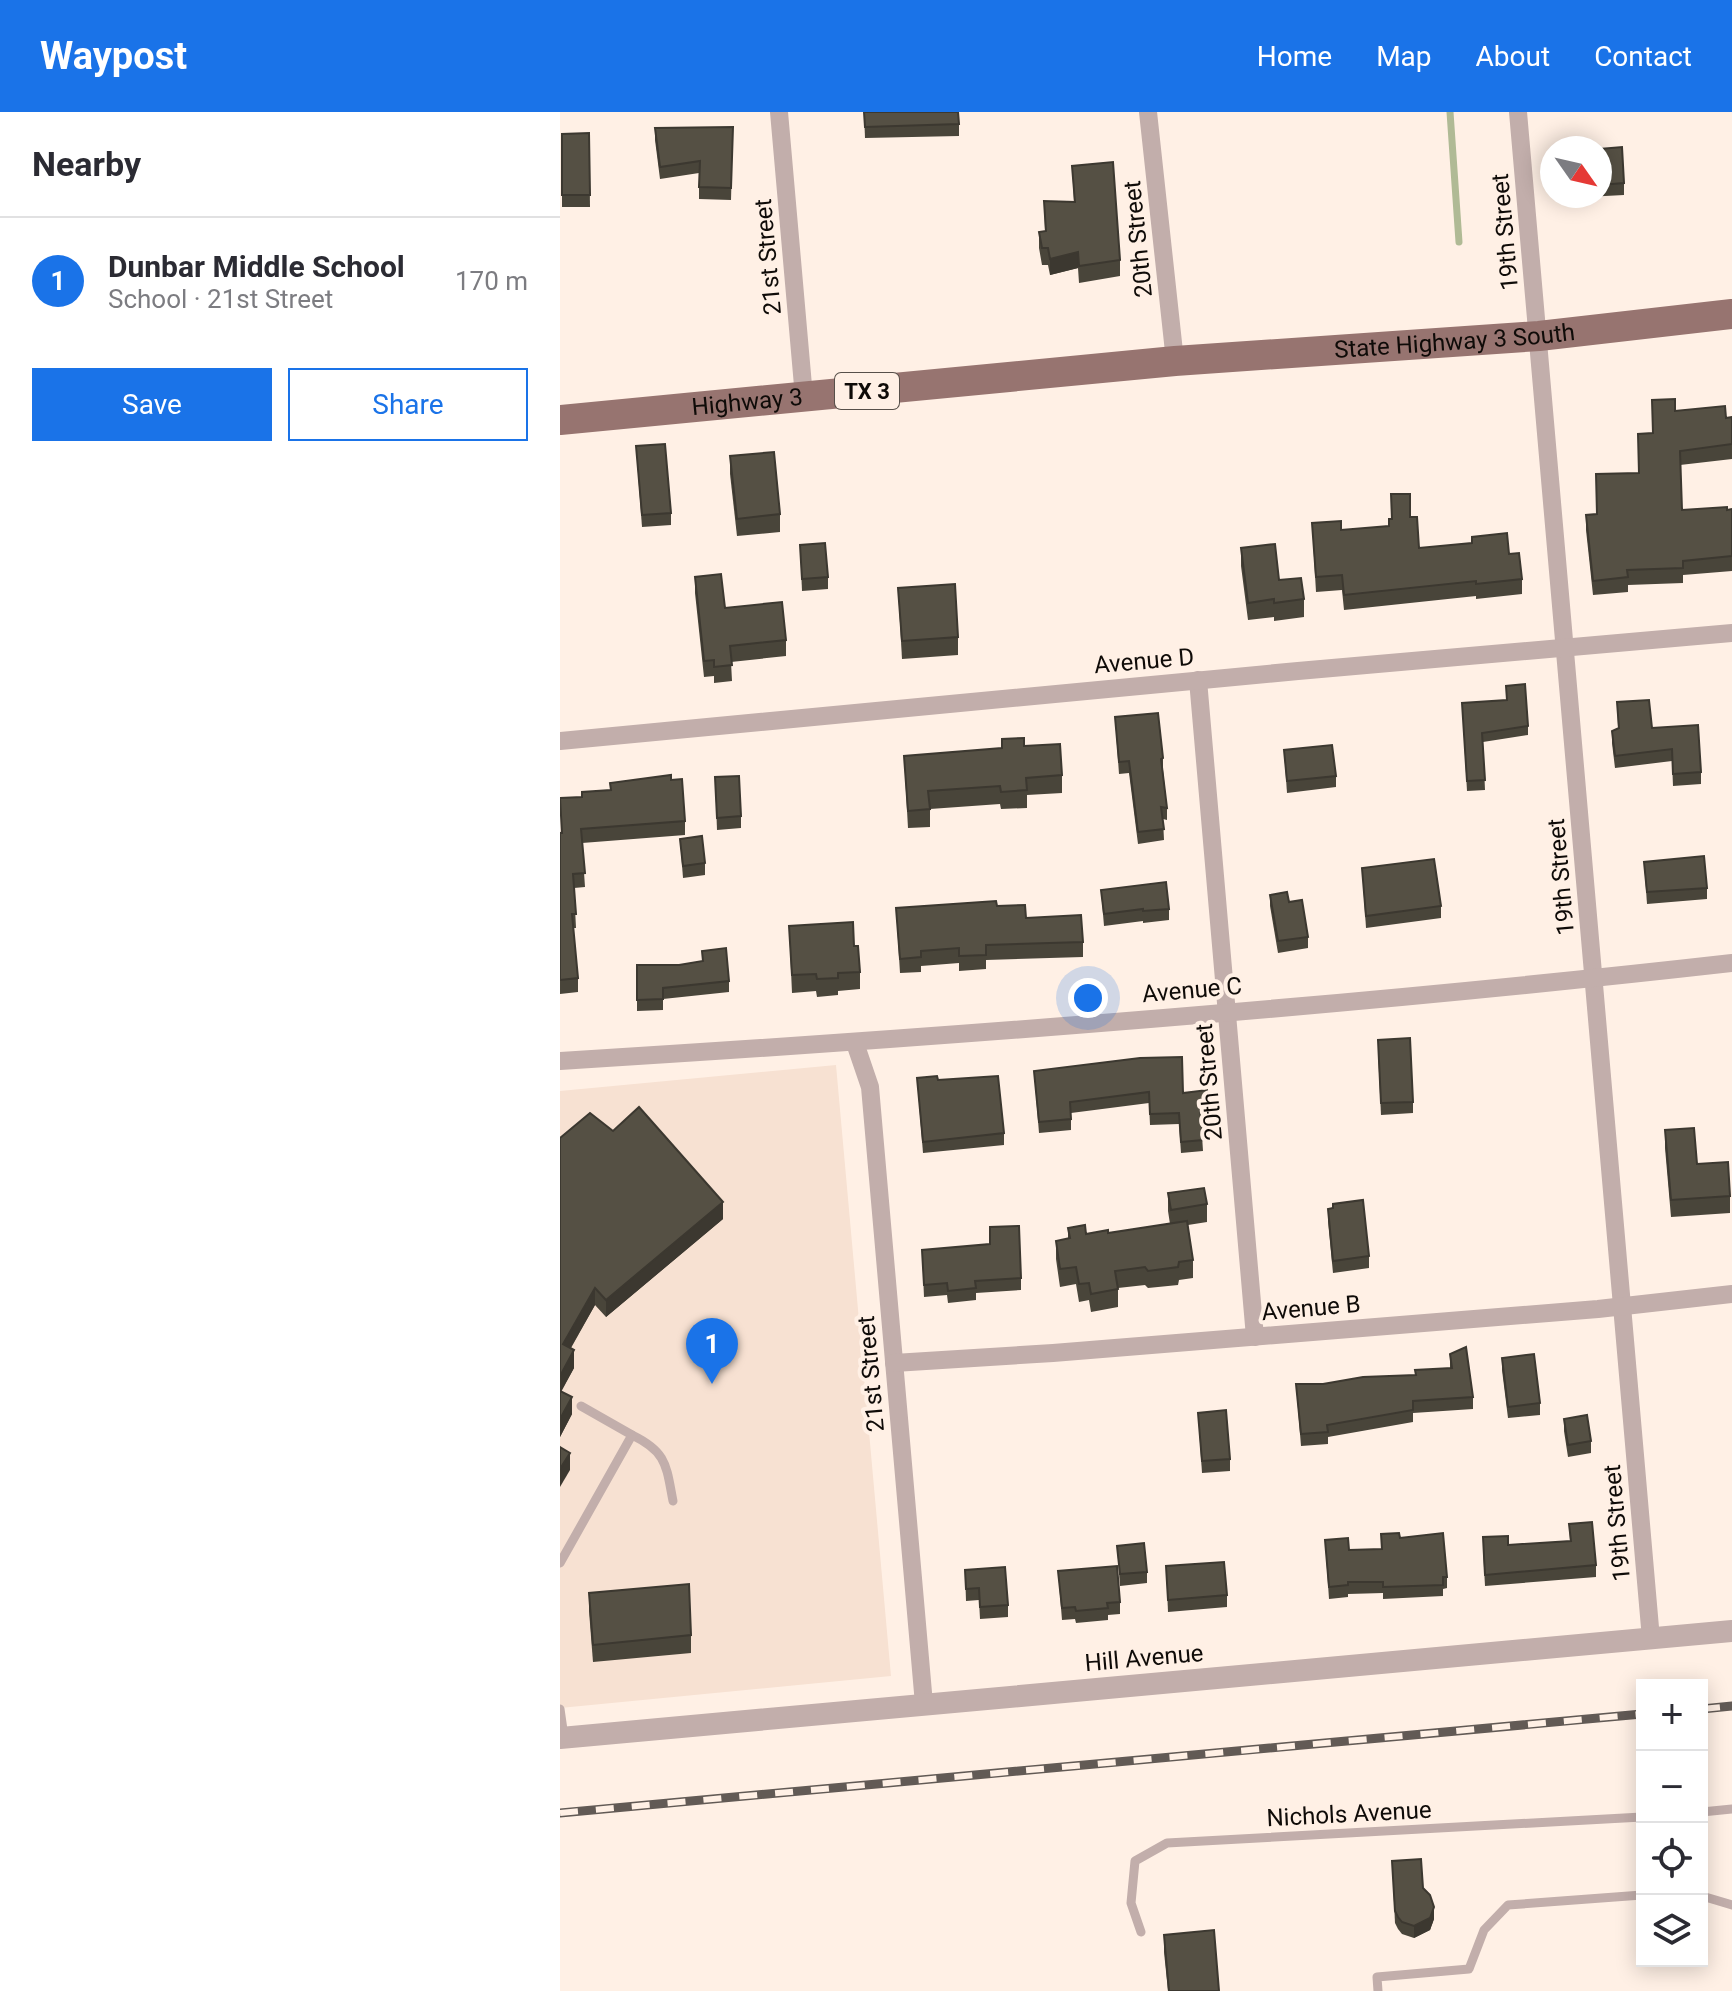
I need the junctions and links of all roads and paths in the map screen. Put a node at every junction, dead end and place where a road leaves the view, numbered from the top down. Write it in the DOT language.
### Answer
graph roads {
  1 [pos="779,112"];
  2 [pos="1148,112"];
  3 [pos="1518,112"];
  4 [pos="1732,314"];
  5 [pos="1539,336"];
  6 [pos="1175,361"];
  7 [pos="804,397"];
  8 [pos="560,420"];
  9 [pos="1732,633"];
  10 [pos="1564,648"];
  11 [pos="1198,680"];
  12 [pos="560,741"];
  13 [pos="1732,963"];
  14 [pos="1594,979"];
  15 [pos="1227,1011"];
  16 [pos="855,1043"];
  17 [pos="560,1061"];
  18 [pos="1732,1294"];
  19 [pos="1622,1307"];
  20 [pos="1255,1337"];
  21 [pos="894,1363"];
  22 [pos="581,1406"];
  23 [pos="632,1435"];
  24 [pos="673,1501"];
  25 [pos="560,1563"];
  26 [pos="1732,1631"];
  27 [pos="1651,1639"];
  28 [pos="924,1704"];
  29 [pos="560,1709"];
  30 [pos="562,1738"];
  31 [pos="1732,1809"];
  32 [pos="1708,1811"];
  33 [pos="1636,1817"];
  34 [pos="1636,1895"];
  35 [pos="1708,1898"];
  36 [pos="1732,1905"];
  37 [pos="1141,1932"];
  38 [pos="1378,1991"];
  1 -- 7 [label="street, 21st Street"];
  2 -- 6 [label="street, 20th Street"];
  3 -- 5 [label="street, 19th Street"];
  4 -- 5 [label="main road, State Highway 3 South / TX 3"];
  5 -- 6 [label="main road, State Highway 3 South / TX 3"];
  5 -- 10 [label="street, 19th Street"];
  6 -- 7 [label="main road, Highway 3 / TX 3"];
  7 -- 8 [label="main road, Highway 3 / TX 3"];
  9 -- 10 [label="street, Avenue D"];
  10 -- 11 [label="street, Avenue D"];
  10 -- 14 [label="street, 19th Street"];
  11 -- 12 [label="street, Avenue D"];
  11 -- 15 [label="street, 20th Street"];
  13 -- 14 [label="street, Avenue C"];
  14 -- 15 [label="street, Avenue C"];
  14 -- 19 [label="street, 19th Street"];
  15 -- 16 [label="street, Avenue C"];
  15 -- 20 [label="street, 20th Street"];
  16 -- 17 [label="street, Avenue C"];
  16 -- 21 [label="street, 21st Street"];
  18 -- 19 [label="street, Avenue B"];
  19 -- 20 [label="street, Avenue B"];
  19 -- 27 [label="street, 19th Street"];
  20 -- 21 [label="street, Avenue B"];
  21 -- 28 [label="street, 21st Street"];
  22 -- 23 [label="lane"];
  23 -- 24 [label="lane"];
  23 -- 25 [label="lane"];
  26 -- 27 [label="street, Hill Avenue"];
  27 -- 28 [label="street, Hill Avenue"];
  28 -- 30 [label="street, Hill Avenue"];
  29 -- 30 [label="lane"];
  31 -- 32 [label="lane"];
  33 -- 37 [label="lane, Nichols Avenue"];
  34 -- 38 [label="lane"];
  35 -- 36 [label="lane"];
}
